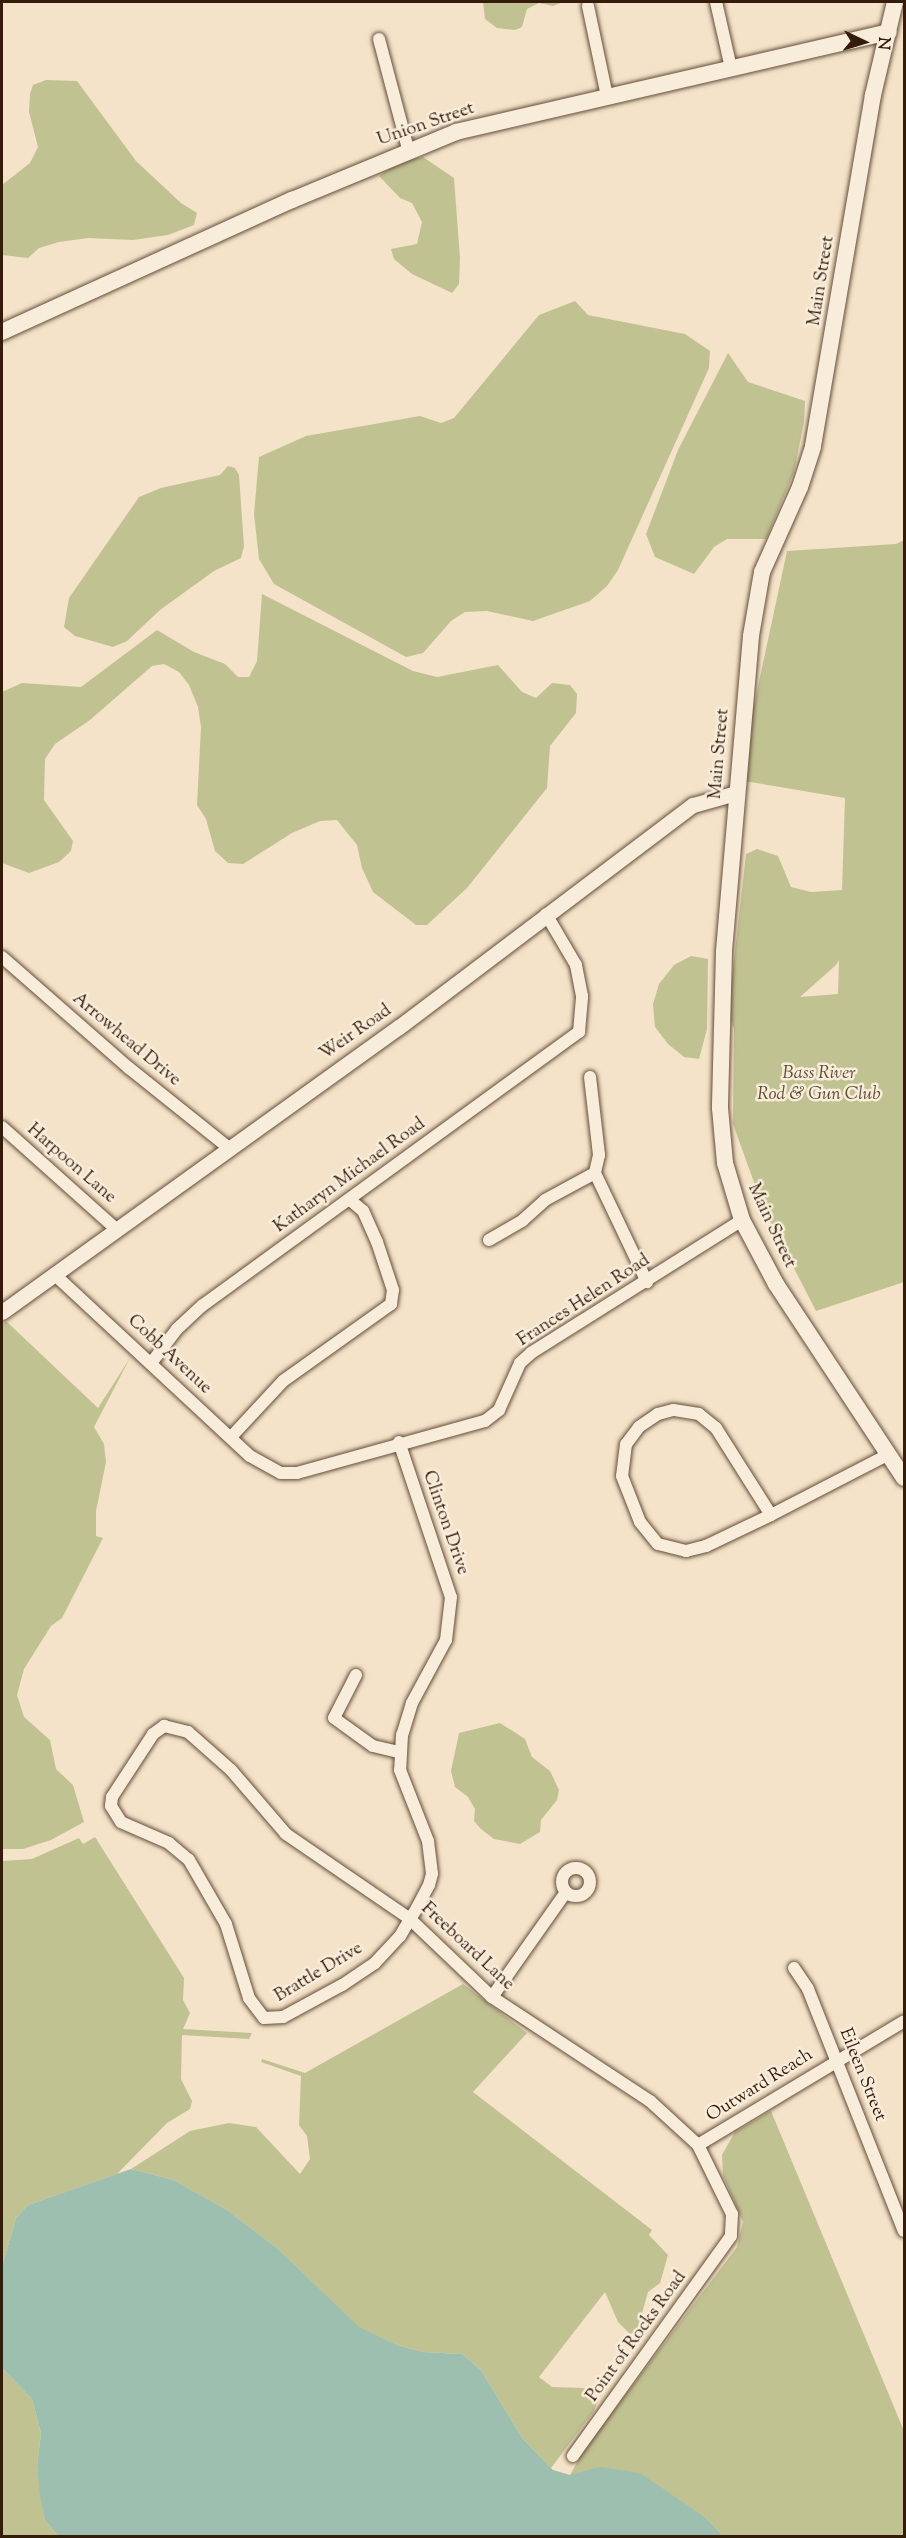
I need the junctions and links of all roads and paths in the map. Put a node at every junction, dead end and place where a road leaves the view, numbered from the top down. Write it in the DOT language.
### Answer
graph roads {
  1 [pos="716,2"];
  2 [pos="895,2"];
  3 [pos="588,6"];
  4 [pos="889,32"];
  5 [pos="379,39"];
  6 [pos="731,68"];
  7 [pos="607,96"];
  8 [pos="408,149"];
  9 [pos="2,332"];
  10 [pos="735,793"];
  11 [pos="546,914"];
  12 [pos="2,957"];
  13 [pos="590,1077"];
  14 [pos="2,1127"];
  15 [pos="229,1148"];
  16 [pos="595,1173"];
  17 [pos="349,1199"];
  18 [pos="742,1220"];
  19 [pos="116,1229"];
  20 [pos="489,1240"];
  21 [pos="54,1274"];
  22 [pos="647,1282"];
  23 [pos="4,1306"];
  24 [pos="152,1362"];
  25 [pos="231,1437"];
  26 [pos="399,1442"];
  27 [pos="889,1454"];
  28 [pos="259,1463"];
  29 [pos="904,1478"];
  30 [pos="771,1515"];
  31 [pos="356,1675"];
  32 [pos="400,1752"];
  33 [pos="566,1893"];
  34 [pos="410,1918"];
  35 [pos="794,1968"];
  36 [pos="492,1997"];
  37 [pos="264,2018"];
  38 [pos="904,2021"];
  39 [pos="836,2060"];
  40 [pos="698,2145"];
  41 [pos="904,2231"];
  42 [pos="730,2239"];
  43 [pos="573,2456"];
  1 -- 6 [label="street"];
  2 -- 4 [label="main road, Main Street"];
  3 -- 7 [label="street"];
  4 -- 6 [label="main road, Union Street"];
  4 -- 10 [label="main road, Main Street"];
  5 -- 8 [label="street"];
  6 -- 7 [label="main road, Union Street"];
  7 -- 8 [label="main road, Union Street"];
  8 -- 9 [label="main road, Union Street"];
  10 -- 11 [label="street, Weir Road"];
  10 -- 18 [label="main road, Main Street"];
  11 -- 15 [label="street, Weir Road"];
  11 -- 17 [label="street, Katharyn Michael Road"];
  12 -- 15 [label="street, Arrowhead Drive"];
  13 -- 16 [label="street"];
  14 -- 19 [label="street, Harpoon Lane"];
  15 -- 19 [label="street, Weir Road"];
  16 -- 20 [label="street"];
  16 -- 22 [label="street"];
  17 -- 24 [label="street, Katharyn Michael Road"];
  17 -- 25 [label="street"];
  18 -- 22 [label="street, Frances Helen Road"];
  18 -- 27 [label="main road, Main Street"];
  19 -- 21 [label="street, Weir Road"];
  21 -- 23 [label="street, Weir Road"];
  21 -- 24 [label="street, Cobb Avenue"];
  22 -- 26 [label="street, Frances Helen Road"];
  24 -- 25 [label="street, Cobb Avenue"];
  25 -- 28 [label="street, Cobb Avenue"];
  26 -- 28 [label="street, Frances Helen Road"];
  26 -- 32 [label="street, Clinton Drive"];
  27 -- 29 [label="main road, Main Street"];
  27 -- 30 [label="street"];
  30 -- 30 [label="street"];
  31 -- 32 [label="street"];
  32 -- 34 [label="street, Clinton Drive"];
  33 -- 36 [label="street"];
  34 -- 36 [label="street, Freeboard Lane"];
  34 -- 37 [label="street, Brattle Drive"];
  34 -- 37 [label="street, Freeboard Lane"];
  35 -- 39 [label="street, Eileen Street"];
  36 -- 40 [label="street, Freeboard Lane"];
  38 -- 39 [label="street, Outward Reach"];
  39 -- 40 [label="street, Outward Reach"];
  39 -- 41 [label="street, Eileen Street"];
  40 -- 42 [label="street, Freeboard Lane"];
  42 -- 43 [label="street, Point of Rocks Road"];
}
